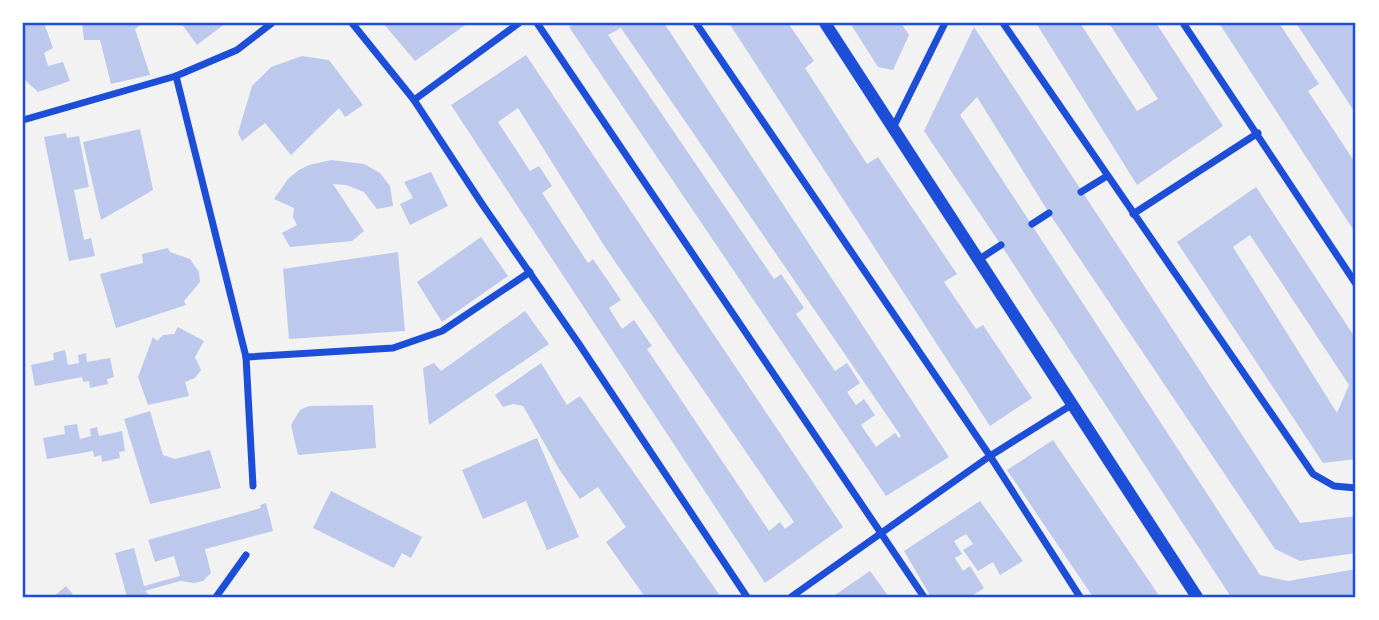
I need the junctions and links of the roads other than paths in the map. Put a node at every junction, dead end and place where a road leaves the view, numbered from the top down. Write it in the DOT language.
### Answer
graph roads {
  1 [pos="272,23"];
  2 [pos="352,23"];
  3 [pos="519,23"];
  4 [pos="537,23"];
  5 [pos="696,23"];
  6 [pos="825,23"];
  7 [pos="945,23"];
  8 [pos="1003,23"];
  9 [pos="1184,23"];
  10 [pos="176,76"];
  11 [pos="414,100"];
  12 [pos="23,120"];
  13 [pos="894,128"];
  14 [pos="1258,133"];
  15 [pos="1107,176"];
  16 [pos="1081,192"];
  17 [pos="1049,213"];
  18 [pos="1133,214"];
  19 [pos="1032,224"];
  20 [pos="1001,245"];
  21 [pos="978,260"];
  22 [pos="530,272"];
  23 [pos="1356,284"];
  24 [pos="246,357"];
  25 [pos="1073,404"];
  26 [pos="990,456"];
  27 [pos="253,486"];
  28 [pos="1356,488"];
  29 [pos="883,534"];
  30 [pos="246,555"];
  31 [pos="216,597"];
  32 [pos="747,597"];
  33 [pos="791,597"];
  34 [pos="924,597"];
  35 [pos="1080,597"];
  36 [pos="1197,597"];
  1 -- 10 [label="street"];
  2 -- 11 [label="street"];
  3 -- 11 [label="street"];
  4 -- 29 [label="street"];
  5 -- 26 [label="street"];
  6 -- 13 [label="street"];
  7 -- 13 [label="street"];
  8 -- 15 [label="street"];
  9 -- 14 [label="street"];
  10 -- 12 [label="street"];
  10 -- 24 [label="street"];
  11 -- 22 [label="street"];
  13 -- 21 [label="street"];
  14 -- 18 [label="street"];
  14 -- 23 [label="street"];
  15 -- 16 [label="street"];
  15 -- 18 [label="street"];
  17 -- 19 [label="street"];
  18 -- 28 [label="street"];
  20 -- 21 [label="street"];
  21 -- 25 [label="street"];
  22 -- 24 [label="street"];
  22 -- 32 [label="street"];
  24 -- 27 [label="street"];
  25 -- 26 [label="street"];
  25 -- 36 [label="street"];
  26 -- 29 [label="street"];
  26 -- 35 [label="street"];
  29 -- 33 [label="street"];
  29 -- 34 [label="street"];
  30 -- 31 [label="street"];
}
